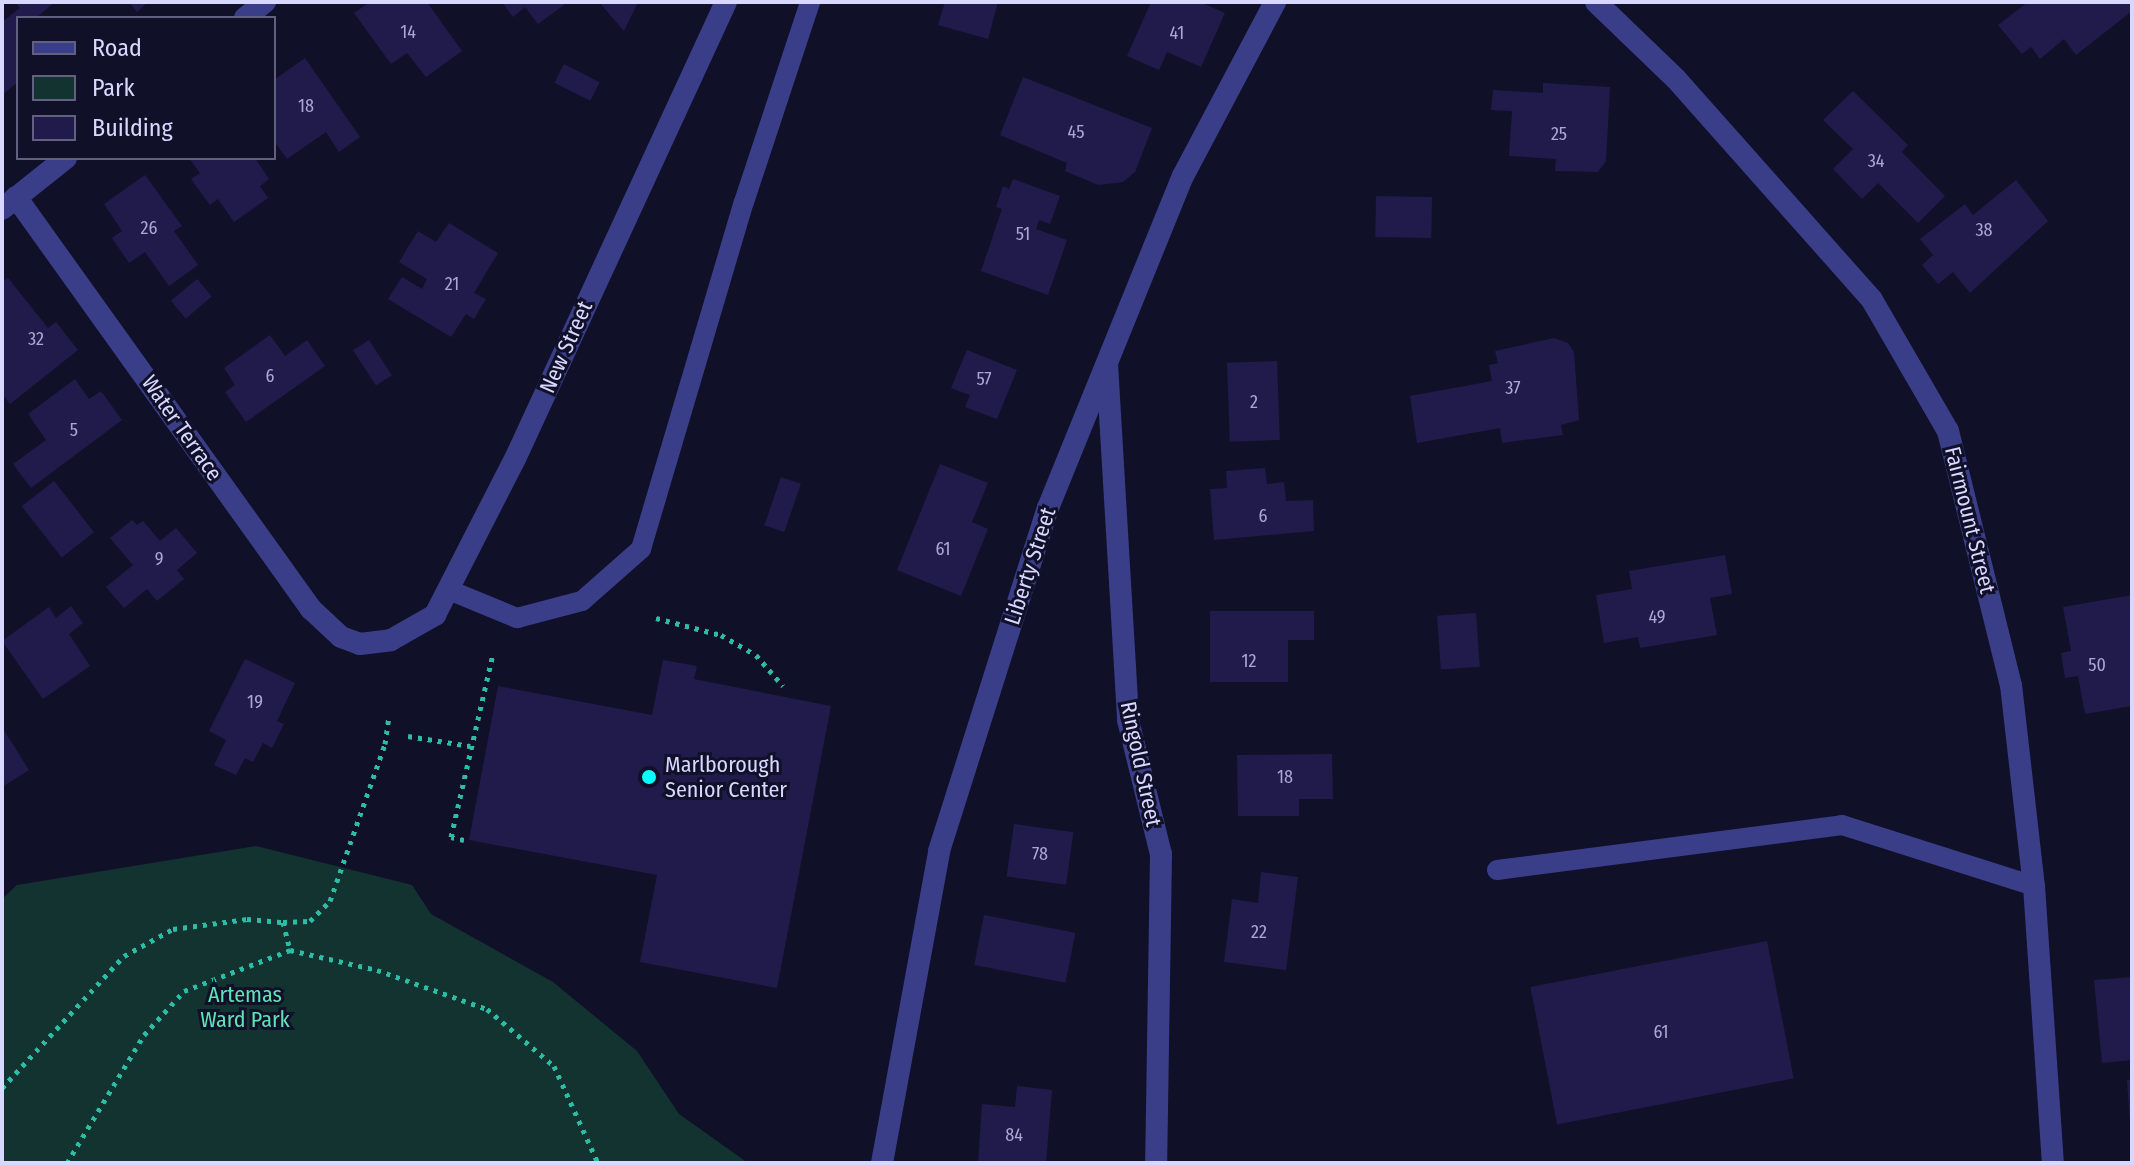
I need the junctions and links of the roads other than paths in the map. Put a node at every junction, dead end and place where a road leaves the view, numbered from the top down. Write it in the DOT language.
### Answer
graph roads {
  1 [pos="265,2"];
  2 [pos="726,2"];
  3 [pos="810,2"];
  4 [pos="1275,2"];
  5 [pos="1596,2"];
  6 [pos="248,16"];
  7 [pos="63,160"];
  8 [pos="9,203"];
  9 [pos="1107,364"];
  10 [pos="449,590"];
  11 [pos="360,644"];
  12 [pos="1497,870"];
  13 [pos="2034,886"];
  14 [pos="882,1163"];
  15 [pos="1156,1163"];
  16 [pos="2053,1163"];
  1 -- 6 [label="street"];
  2 -- 10 [label="street, New Street"];
  3 -- 10 [label="lane"];
  4 -- 9 [label="street, Liberty Street"];
  5 -- 13 [label="street, Fairmount Street"];
  7 -- 8 [label="street"];
  8 -- 11 [label="street, Water Terrace"];
  9 -- 14 [label="street, Liberty Street"];
  9 -- 15 [label="street, Ringold Street"];
  10 -- 11 [label="street, New Street"];
  12 -- 13 [label="lane"];
  13 -- 16 [label="street, Fairmount Street"];
}
